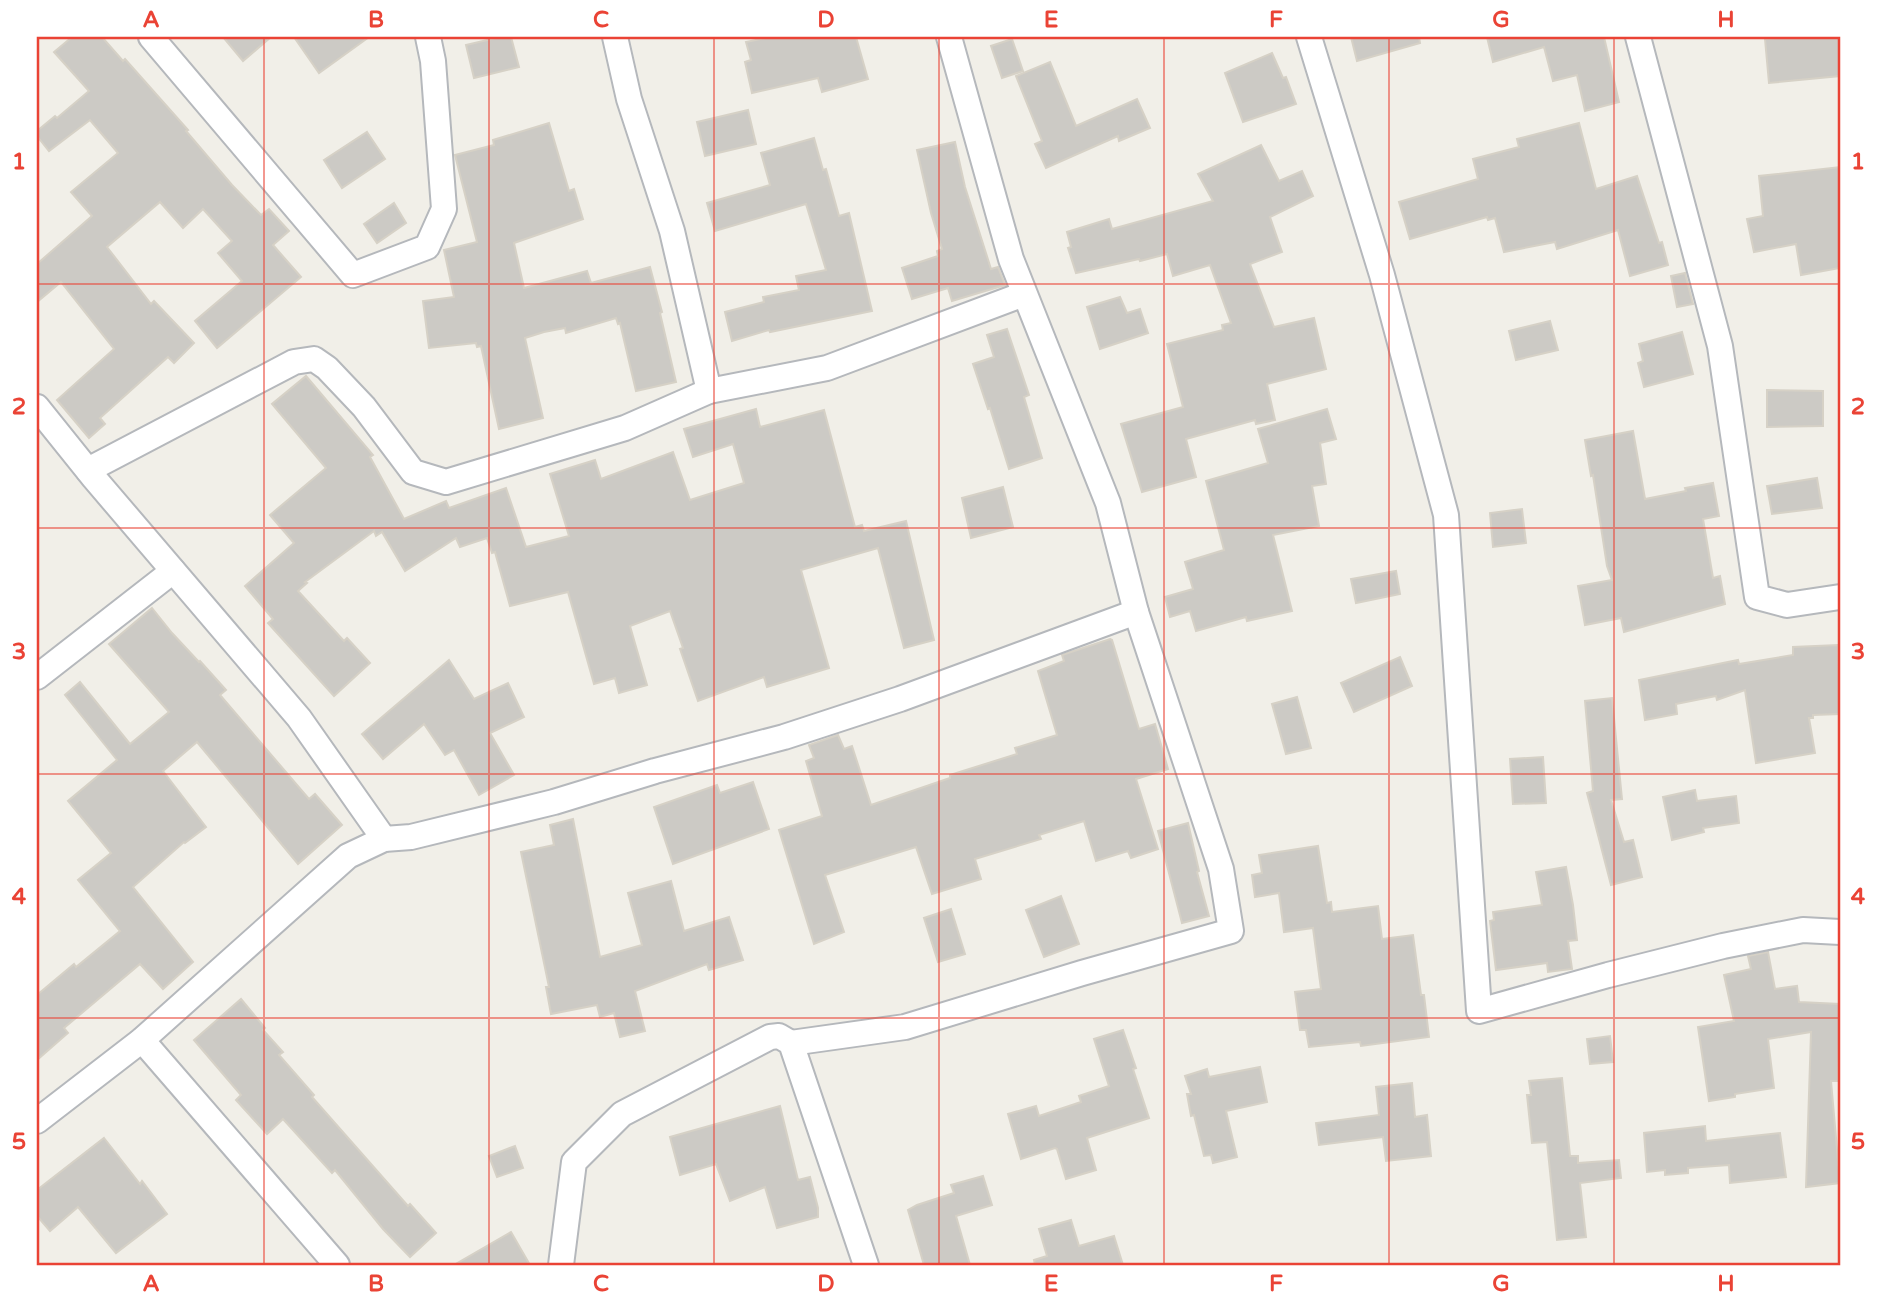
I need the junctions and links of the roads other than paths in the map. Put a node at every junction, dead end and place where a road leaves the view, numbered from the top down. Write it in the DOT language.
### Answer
graph roads {
  1 [pos="151,37"];
  2 [pos="428,37"];
  3 [pos="615,37"];
  4 [pos="949,37"];
  5 [pos="1309,37"];
  6 [pos="1638,37"];
  7 [pos="1024,293"];
  8 [pos="709,391"];
  9 [pos="37,407"];
  10 [pos="88,470"];
  11 [pos="173,571"];
  12 [pos="1840,597"];
  13 [pos="1136,612"];
  14 [pos="37,677"];
  15 [pos="384,839"];
  16 [pos="1840,932"];
  17 [pos="142,1040"];
  18 [pos="791,1043"];
  19 [pos="37,1121"];
  20 [pos="337,1265"];
  21 [pos="561,1265"];
  22 [pos="866,1265"];
  1 -- 2 [label="street"];
  3 -- 8 [label="street"];
  4 -- 7 [label="street"];
  5 -- 16 [label="street"];
  6 -- 12 [label="street"];
  7 -- 8 [label="street"];
  7 -- 13 [label="street"];
  8 -- 10 [label="street"];
  9 -- 10 [label="street"];
  10 -- 11 [label="street"];
  11 -- 14 [label="street"];
  11 -- 15 [label="street"];
  13 -- 15 [label="street"];
  13 -- 18 [label="street"];
  15 -- 17 [label="street"];
  17 -- 19 [label="street"];
  17 -- 20 [label="street"];
  18 -- 21 [label="street"];
  18 -- 22 [label="street"];
}
